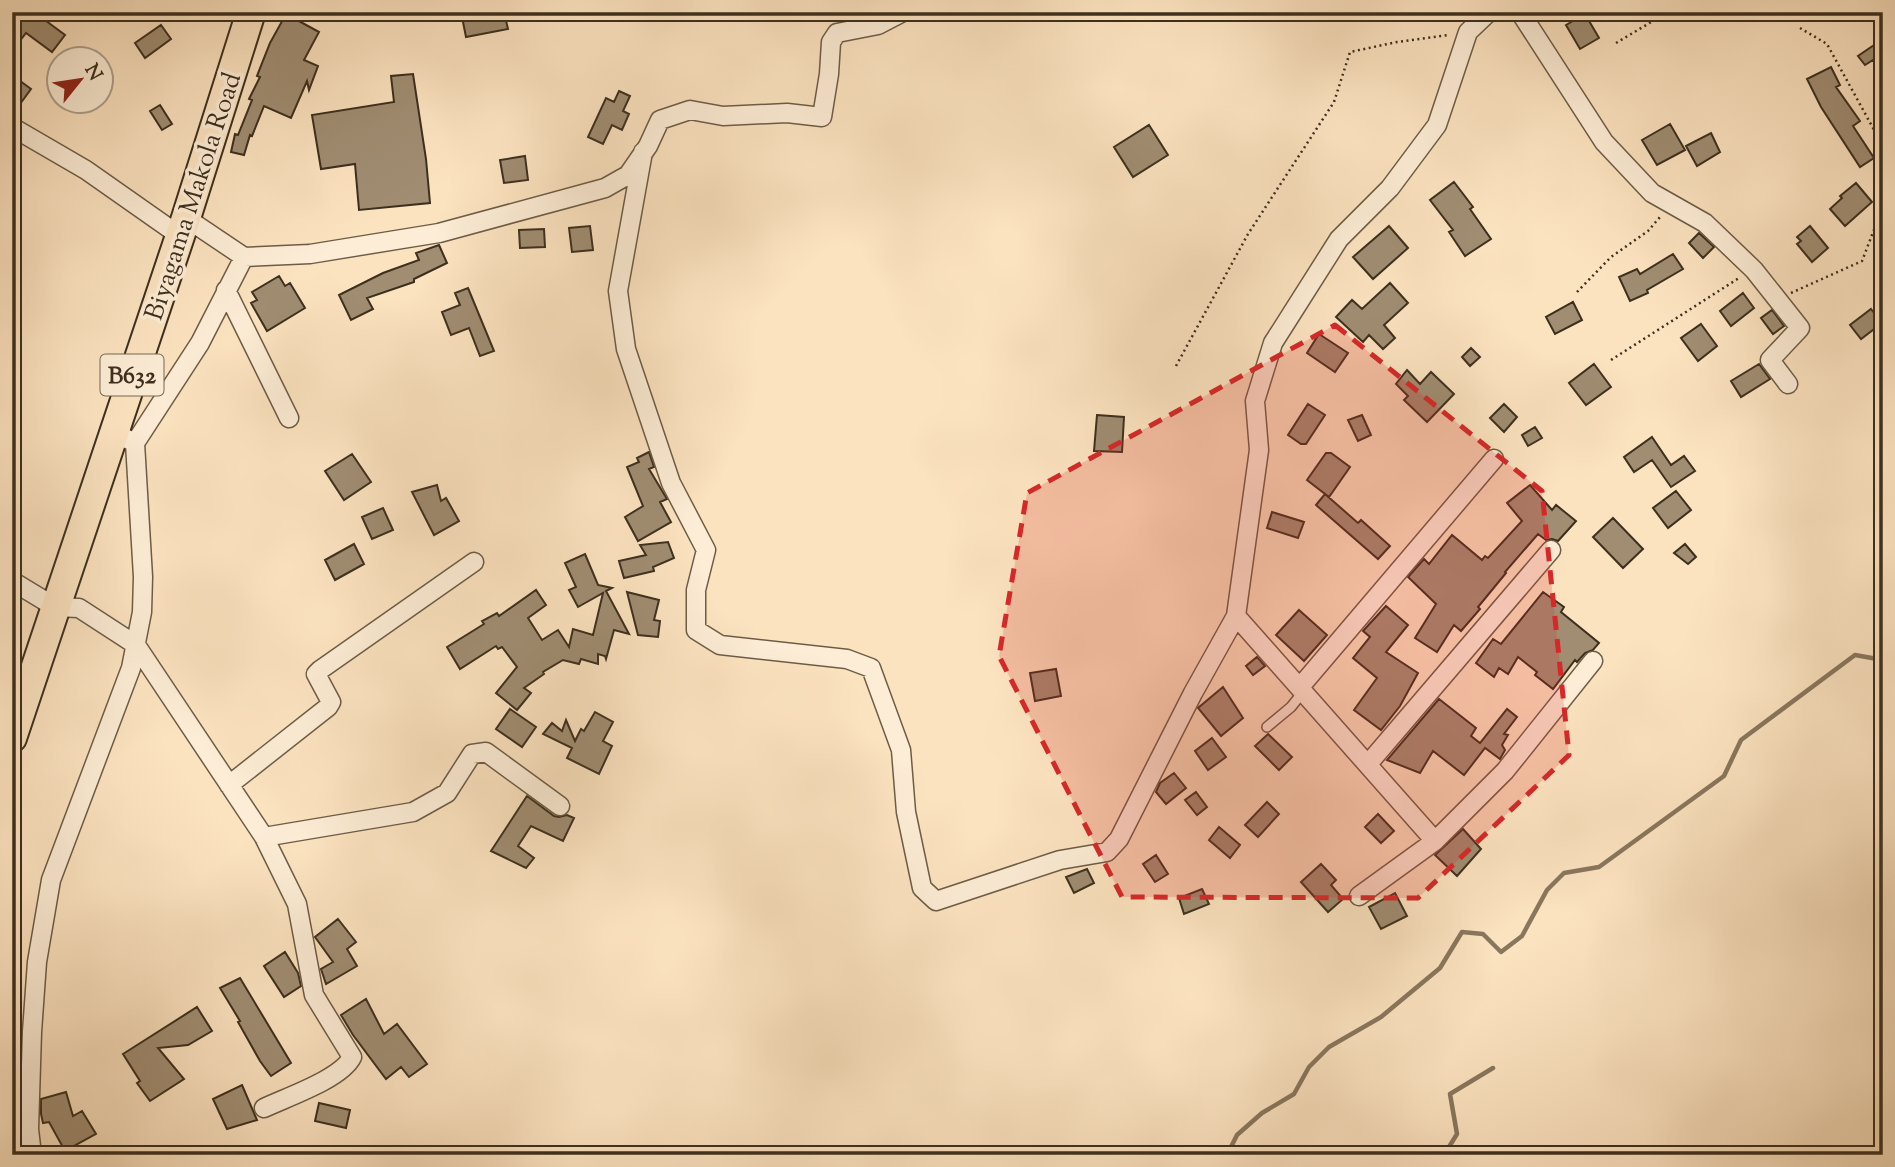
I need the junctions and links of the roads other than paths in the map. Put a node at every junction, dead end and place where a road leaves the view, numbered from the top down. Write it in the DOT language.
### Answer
graph roads {
  1 [pos="251,12"];
  2 [pos="903,12"];
  3 [pos="1489,12"];
  4 [pos="1520,12"];
  5 [pos="12,127"];
  6 [pos="643,152"];
  7 [pos="183,227"];
  8 [pos="244,257"];
  9 [pos="226,290"];
  10 [pos="1788,384"];
  11 [pos="289,418"];
  12 [pos="124,438"];
  13 [pos="1494,458"];
  14 [pos="1552,550"];
  15 [pos="474,562"];
  16 [pos="12,581"];
  17 [pos="55,607"];
  18 [pos="1236,616"];
  19 [pos="136,645"];
  20 [pos="1593,661"];
  21 [pos="1302,690"];
  22 [pos="1267,727"];
  23 [pos="12,738"];
  24 [pos="1368,764"];
  25 [pos="229,785"];
  26 [pos="560,806"];
  27 [pos="264,837"];
  28 [pos="1435,841"];
  29 [pos="1359,896"];
  30 [pos="264,1108"];
  31 [pos="32,1155"];
  1 -- 7 [label="main road, Biyagama Makola Road / B632"];
  2 -- 6 [label="street"];
  3 -- 18 [label="street"];
  4 -- 10 [label="street"];
  5 -- 7 [label="street"];
  6 -- 8 [label="street"];
  6 -- 18 [label="street"];
  7 -- 8 [label="street"];
  7 -- 12 [label="main road, Biyagama Makola Road / B632"];
  8 -- 9 [label="street"];
  9 -- 11 [label="street"];
  9 -- 12 [label="street"];
  12 -- 17 [label="main road, Biyagama Makola Road / B632"];
  12 -- 19 [label="street"];
  13 -- 21 [label="street"];
  14 -- 24 [label="street"];
  15 -- 25 [label="street"];
  16 -- 17 [label="street"];
  17 -- 19 [label="street"];
  17 -- 23 [label="main road, Biyagama Makola Road / B632"];
  18 -- 21 [label="street"];
  19 -- 25 [label="street"];
  19 -- 31 [label="street"];
  20 -- 28 [label="street"];
  21 -- 22 [label="lane"];
  21 -- 24 [label="street"];
  24 -- 28 [label="street"];
  25 -- 27 [label="street"];
  26 -- 27 [label="street"];
  27 -- 30 [label="street"];
  28 -- 29 [label="street"];
}
